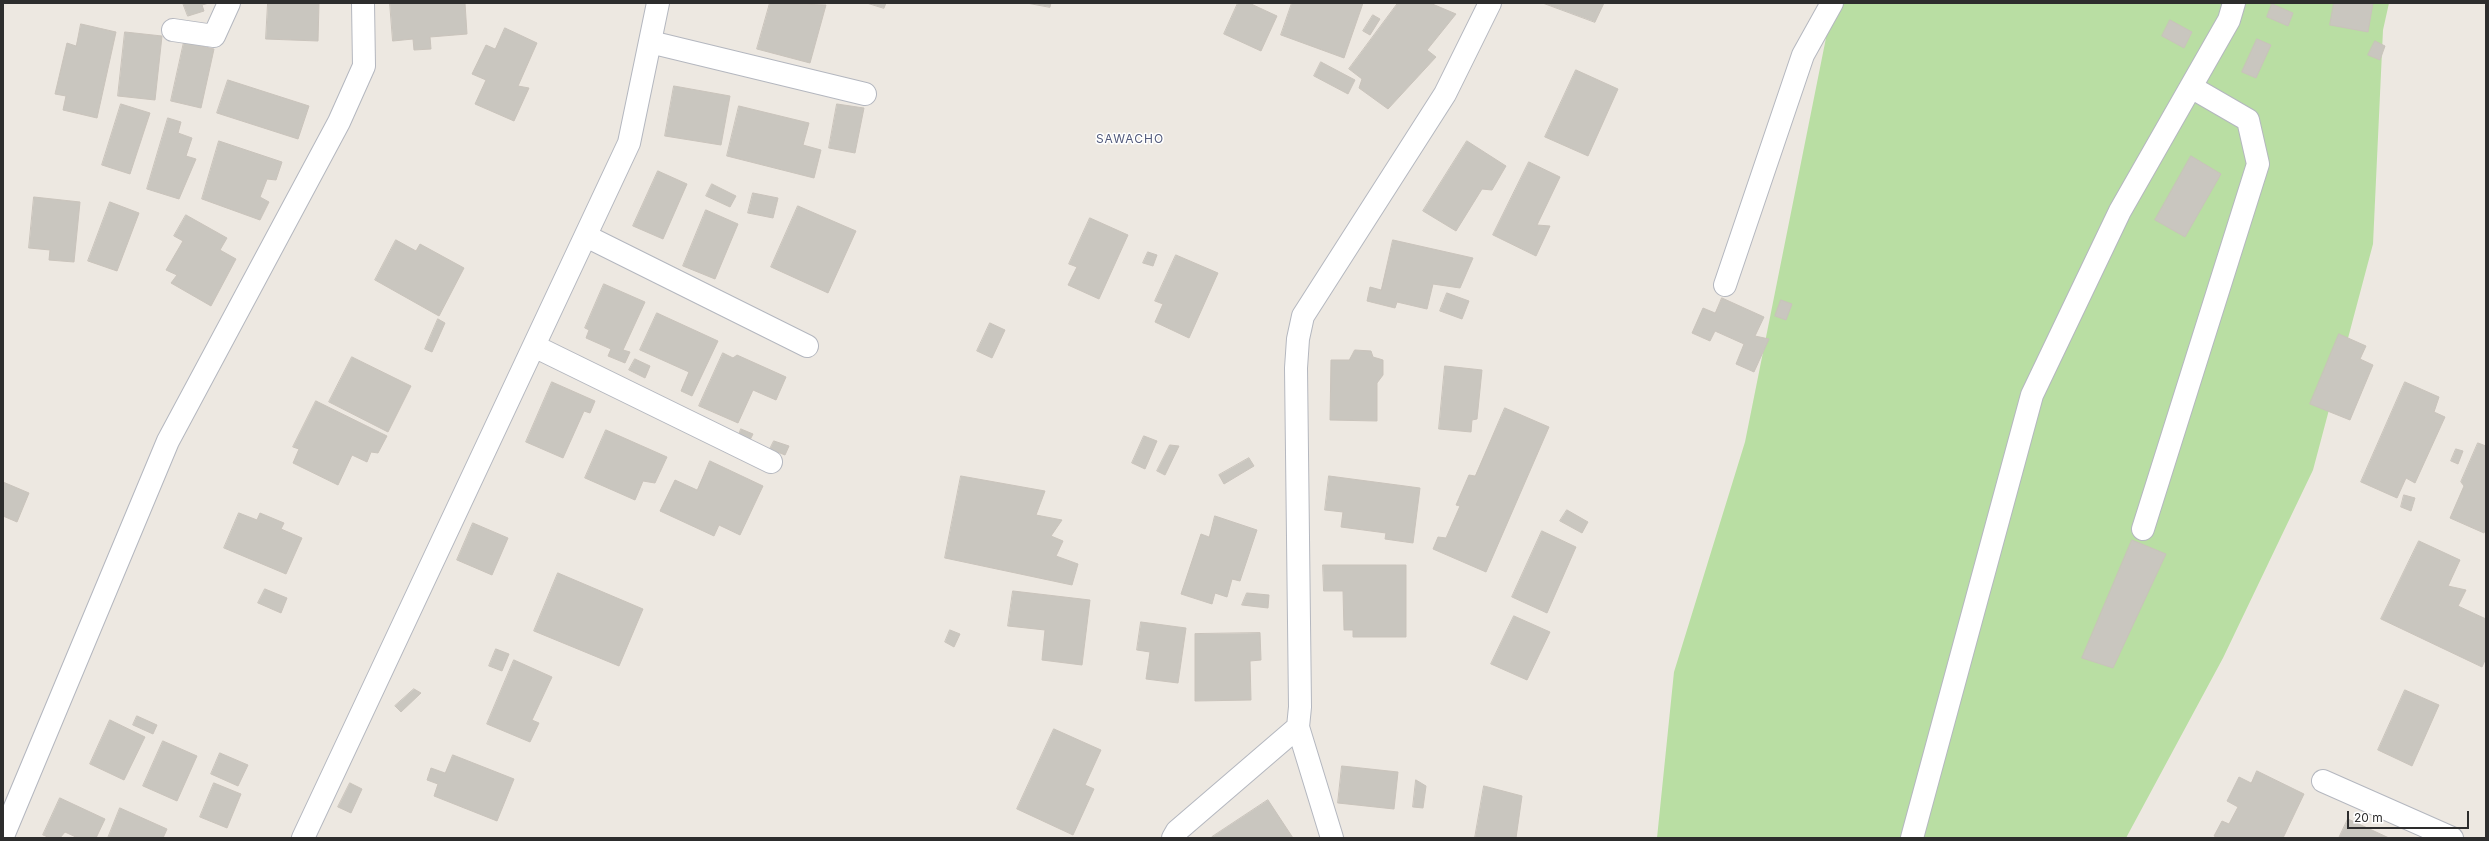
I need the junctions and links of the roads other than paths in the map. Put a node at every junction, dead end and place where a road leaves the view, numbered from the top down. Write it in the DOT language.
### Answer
graph roads {
  1 [pos="229,3"];
  2 [pos="363,3"];
  3 [pos="658,3"];
  4 [pos="1490,3"];
  5 [pos="1832,3"];
  6 [pos="2234,3"];
  7 [pos="172,30"];
  8 [pos="650,42"];
  9 [pos="2191,87"];
  10 [pos="865,94"];
  11 [pos="586,236"];
  12 [pos="1725,285"];
  13 [pos="534,346"];
  14 [pos="807,346"];
  15 [pos="771,462"];
  16 [pos="2143,529"];
  17 [pos="1298,727"];
  18 [pos="2323,781"];
  19 [pos="3,836"];
  20 [pos="303,838"];
  21 [pos="1173,838"];
  22 [pos="1332,838"];
  23 [pos="1912,838"];
  24 [pos="2452,838"];
  1 -- 7 [label="street"];
  2 -- 19 [label="street"];
  3 -- 8 [label="street"];
  4 -- 17 [label="street"];
  5 -- 12 [label="street"];
  6 -- 9 [label="street"];
  8 -- 10 [label="street"];
  8 -- 11 [label="street"];
  9 -- 16 [label="street"];
  9 -- 23 [label="street"];
  11 -- 13 [label="street"];
  11 -- 14 [label="street"];
  13 -- 15 [label="street"];
  13 -- 20 [label="street"];
  17 -- 21 [label="street"];
  17 -- 22 [label="street"];
  18 -- 24 [label="street"];
}
